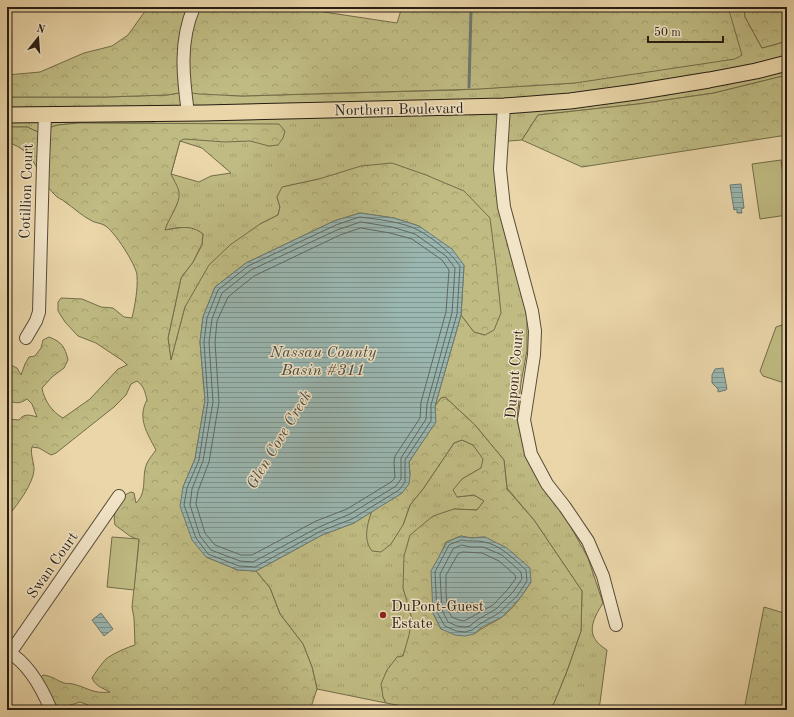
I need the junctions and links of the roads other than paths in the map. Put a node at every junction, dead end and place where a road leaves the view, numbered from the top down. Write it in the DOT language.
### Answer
graph roads {
  1 [pos="194,7"];
  2 [pos="787,63"];
  3 [pos="504,106"];
  4 [pos="188,113"];
  5 [pos="7,115"];
  6 [pos="45,115"];
  7 [pos="26,338"];
  8 [pos="119,496"];
  9 [pos="616,625"];
  10 [pos="9,652"];
  11 [pos="51,710"];
  1 -- 4 [label="street"];
  2 -- 3 [label="main road, Northern Boulevard"];
  3 -- 4 [label="main road, Northern Boulevard"];
  3 -- 9 [label="street, Dupont Court"];
  4 -- 6 [label="main road, Northern Boulevard"];
  5 -- 6 [label="main road, Northern Boulevard"];
  6 -- 7 [label="street, Cotillion Court"];
  8 -- 10 [label="street, Swan Court"];
  10 -- 11 [label="street"];
}
